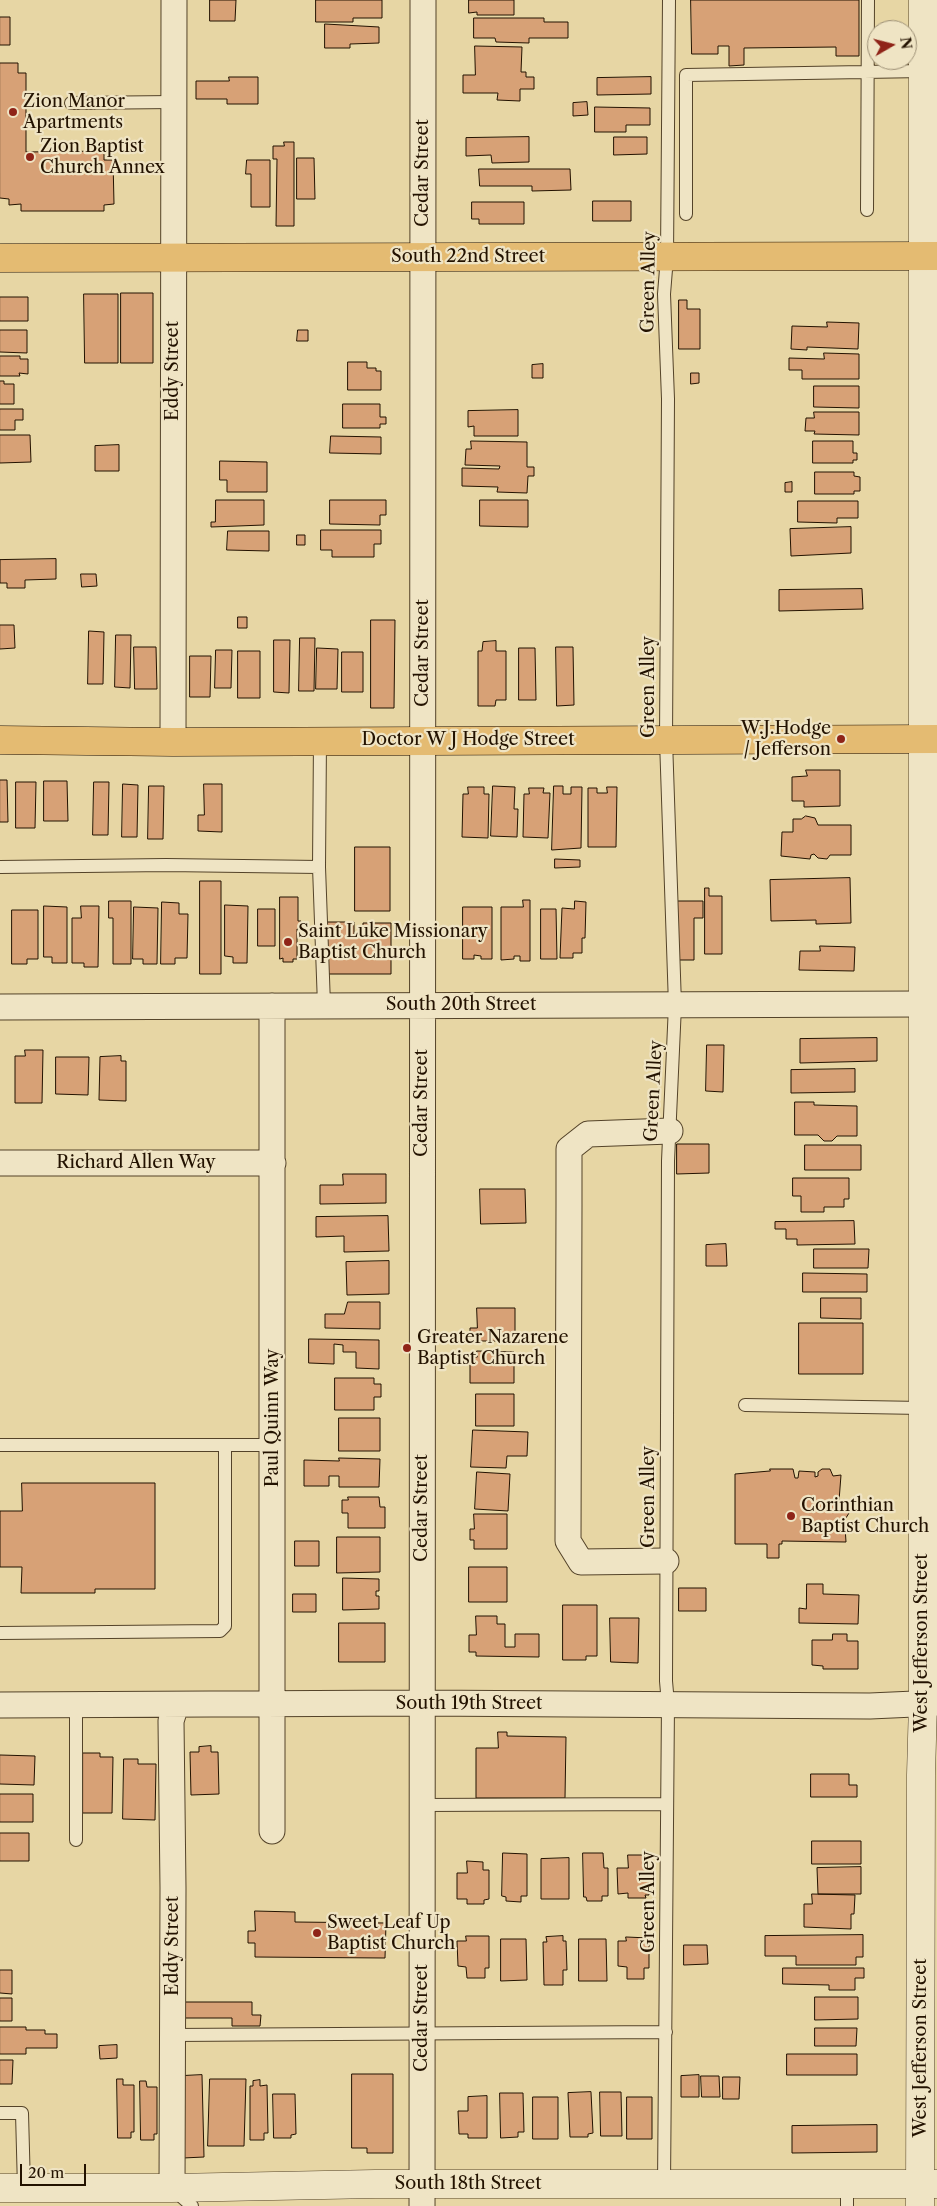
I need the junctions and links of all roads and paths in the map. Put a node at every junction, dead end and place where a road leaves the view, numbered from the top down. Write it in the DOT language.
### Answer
graph roads {
  1 [pos="174,0"];
  2 [pos="423,0"];
  3 [pos="669,0"];
  4 [pos="868,0"];
  5 [pos="923,0"];
  6 [pos="923,71"];
  7 [pos="868,72"];
  8 [pos="174,102"];
  9 [pos="71,103"];
  10 [pos="867,210"];
  11 [pos="686,214"];
  12 [pos="667,256"];
  13 [pos="930,256"];
  14 [pos="423,257"];
  15 [pos="0,258"];
  16 [pos="174,258"];
  17 [pos="930,739"];
  18 [pos="0,740"];
  19 [pos="320,740"];
  20 [pos="422,740"];
  21 [pos="666,740"];
  22 [pos="173,742"];
  23 [pos="0,867"];
  24 [pos="319,867"];
  25 [pos="923,1004"];
  26 [pos="324,1005"];
  27 [pos="422,1005"];
  28 [pos="675,1005"];
  29 [pos="0,1006"];
  30 [pos="272,1006"];
  31 [pos="670,1131"];
  32 [pos="0,1163"];
  33 [pos="273,1163"];
  34 [pos="930,1221"];
  35 [pos="745,1405"];
  36 [pos="922,1408"];
  37 [pos="0,1445"];
  38 [pos="225,1445"];
  39 [pos="273,1445"];
  40 [pos="930,1493"];
  41 [pos="666,1561"];
  42 [pos="0,1632"];
  43 [pos="422,1703"];
  44 [pos="930,1703"];
  45 [pos="668,1704"];
  46 [pos="0,1705"];
  47 [pos="76,1705"];
  48 [pos="176,1705"];
  49 [pos="273,1705"];
  50 [pos="667,1804"];
  51 [pos="422,1805"];
  52 [pos="272,1831"];
  53 [pos="76,1840"];
  54 [pos="929,1880"];
  55 [pos="666,2032"];
  56 [pos="422,2033"];
  57 [pos="172,2035"];
  58 [pos="0,2113"];
  59 [pos="664,2184"];
  60 [pos="12,2188"];
  61 [pos="172,2188"];
  62 [pos="926,2191"];
  63 [pos="422,2195"];
  64 [pos="847,2195"];
  65 [pos="192,2206"];
  1 -- 8 [label="street, Eddy Street"];
  2 -- 14 [label="street, Cedar Street"];
  3 -- 12 [label="lane, Green Alley"];
  4 -- 7 [label="lane"];
  5 -- 6 [label="street, West Jefferson Street"];
  6 -- 7 [label="lane"];
  6 -- 13 [label="street, West Jefferson Street"];
  7 -- 10 [label="lane"];
  7 -- 11 [label="lane"];
  8 -- 9 [label="lane"];
  8 -- 16 [label="street, Eddy Street"];
  12 -- 13 [label="main road, South 22nd Street"];
  12 -- 14 [label="main road, South 22nd Street"];
  12 -- 21 [label="lane, Green Alley"];
  13 -- 17 [label="street, West Jefferson Street"];
  14 -- 16 [label="main road, South 22nd Street"];
  14 -- 20 [label="street, Cedar Street"];
  15 -- 16 [label="main road, South 22nd Street"];
  16 -- 22 [label="street, Eddy Street"];
  17 -- 21 [label="main road, Doctor W J Hodge Street"];
  17 -- 25 [label="street, West Jefferson Street"];
  18 -- 22 [label="main road, Doctor W J Hodge Street"];
  19 -- 20 [label="main road, Doctor W J Hodge Street"];
  19 -- 22 [label="main road, Doctor W J Hodge Street"];
  19 -- 24 [label="lane"];
  20 -- 21 [label="main road, Doctor W J Hodge Street"];
  20 -- 27 [label="street, Cedar Street"];
  21 -- 28 [label="lane, Green Alley"];
  23 -- 24 [label="lane"];
  24 -- 26 [label="lane"];
  25 -- 28 [label="street, South 20th Street"];
  25 -- 34 [label="street, West Jefferson Street"];
  26 -- 27 [label="street, South 20th Street"];
  26 -- 30 [label="street, South 20th Street"];
  27 -- 28 [label="street, South 20th Street"];
  27 -- 43 [label="street, Cedar Street"];
  28 -- 31 [label="lane, Green Alley"];
  29 -- 30 [label="street, South 20th Street"];
  30 -- 33 [label="street, Paul Quinn Way"];
  31 -- 41 [label="lane, Green Alley"];
  31 -- 41 [label="street"];
  32 -- 33 [label="street, Richard Allen Way"];
  33 -- 39 [label="street, Paul Quinn Way"];
  34 -- 36 [label="street, West Jefferson Street"];
  35 -- 36 [label="lane"];
  36 -- 40 [label="street, West Jefferson Street"];
  37 -- 38 [label="lane"];
  38 -- 39 [label="lane"];
  38 -- 42 [label="lane"];
  39 -- 49 [label="street, Paul Quinn Way"];
  40 -- 44 [label="street, West Jefferson Street"];
  41 -- 45 [label="lane, Green Alley"];
  43 -- 45 [label="street, South 19th Street"];
  43 -- 49 [label="street, South 19th Street"];
  43 -- 51 [label="street, Cedar Street"];
  44 -- 45 [label="street, South 19th Street"];
  44 -- 54 [label="street, West Jefferson Street"];
  45 -- 50 [label="lane, Green Alley"];
  46 -- 47 [label="street, South 19th Street"];
  47 -- 48 [label="street, South 19th Street"];
  47 -- 53 [label="lane"];
  48 -- 49 [label="street, South 19th Street"];
  48 -- 57 [label="street, Eddy Street"];
  49 -- 52 [label="street, Paul Quinn Way"];
  50 -- 51 [label="lane"];
  50 -- 55 [label="lane, Green Alley"];
  51 -- 56 [label="street, Cedar Street"];
  54 -- 62 [label="street, West Jefferson Street"];
  55 -- 56 [label="lane"];
  55 -- 59 [label="lane, Green Alley"];
  56 -- 57 [label="lane"];
  56 -- 63 [label="street, Cedar Street"];
  57 -- 61 [label="street, Eddy Street"];
  58 -- 60 [label="lane"];
  59 -- 63 [label="street, South 18th Street"];
  59 -- 64 [label="street, South 18th Street"];
  60 -- 61 [label="street, South 18th Street"];
  61 -- 63 [label="street, South 18th Street"];
  61 -- 65 [label="lane"];
  62 -- 64 [label="street, South 18th Street"];
}
